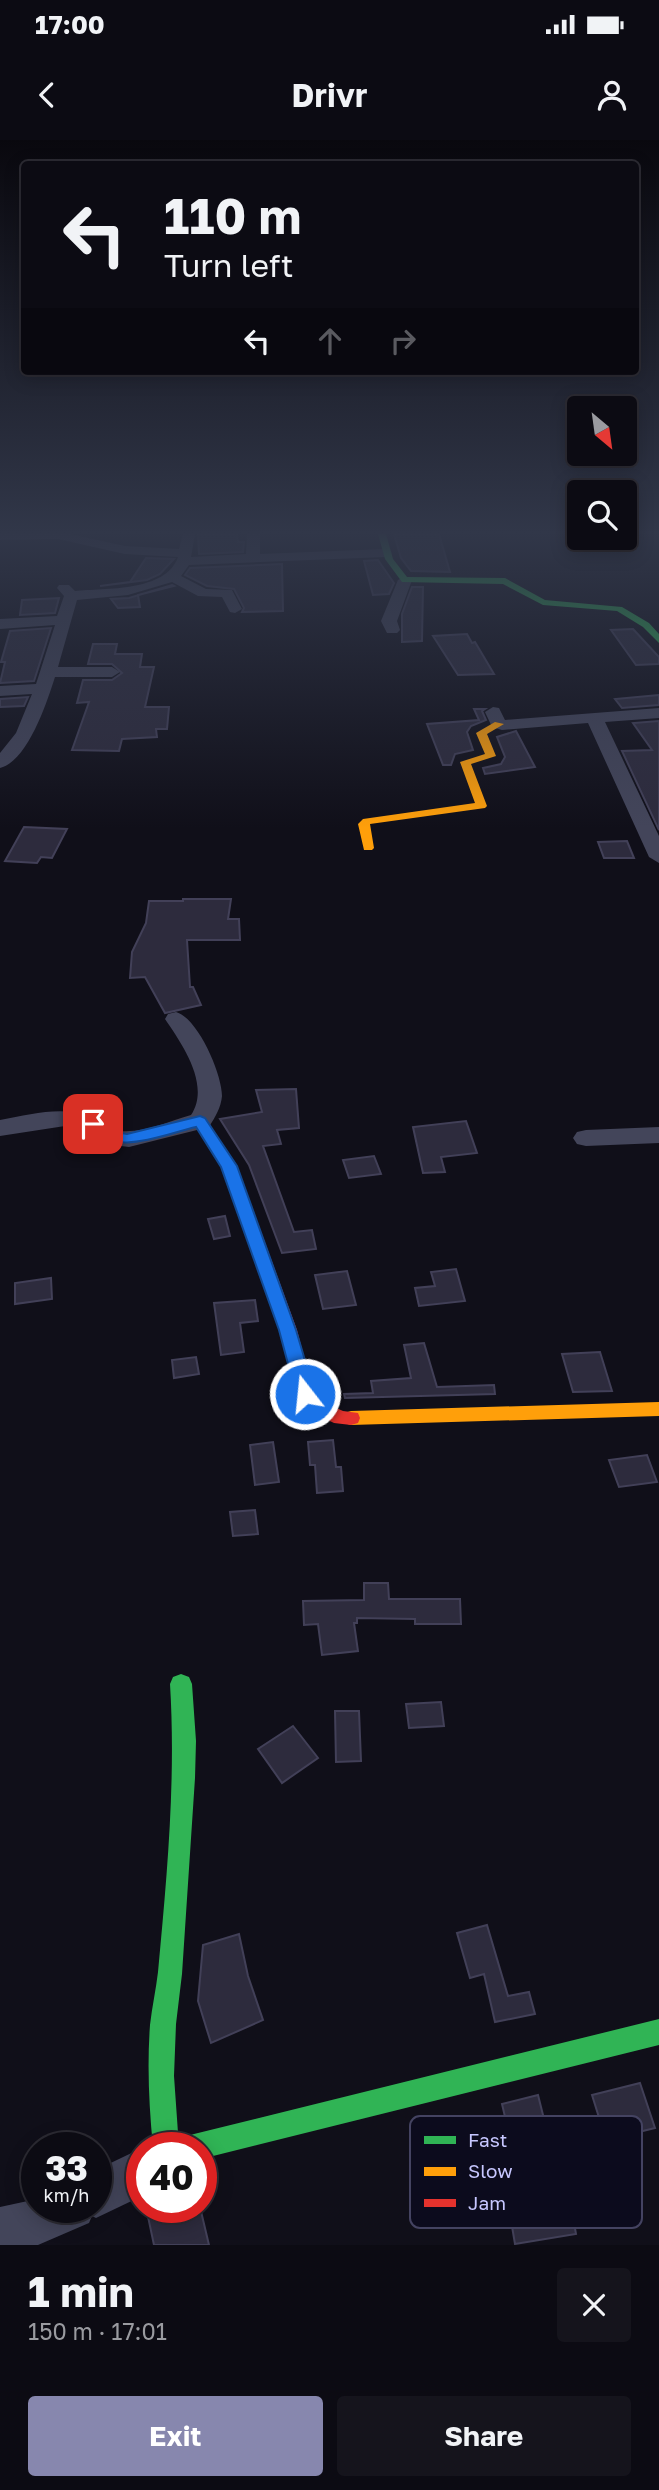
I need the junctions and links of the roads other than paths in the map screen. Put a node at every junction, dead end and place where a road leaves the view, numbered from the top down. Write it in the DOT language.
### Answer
graph roads {
  1 [pos="59,632"];
  2 [pos="47,672"];
  3 [pos="112,672"];
  4 [pos="41,689"];
  5 [pos="0,691"];
  6 [pos="659,713"];
  7 [pos="496,718"];
  8 [pos="594,718"];
  9 [pos="0,763"];
  10 [pos="368,848"];
  11 [pos="659,858"];
  12 [pos="176,1019"];
  13 [pos="200,1121"];
  14 [pos="0,1128"];
  15 [pos="659,1135"];
  16 [pos="586,1138"];
  17 [pos="659,1409"];
  18 [pos="181,1684"];
  19 [pos="659,2032"];
  20 [pos="165,2132"];
  21 [pos="217,2141"];
  1 -- 2 [label="street"];
  2 -- 3 [label="street"];
  2 -- 4 [label="street"];
  4 -- 5 [label="street"];
  4 -- 9 [label="street"];
  6 -- 8 [label="street"];
  7 -- 8 [label="street"];
  7 -- 10 [label="street"];
  8 -- 11 [label="street"];
  12 -- 13 [label="street"];
  13 -- 14 [label="street"];
  13 -- 17 [label="street"];
  15 -- 16 [label="street"];
  18 -- 20 [label="street"];
  19 -- 21 [label="street"];
}
